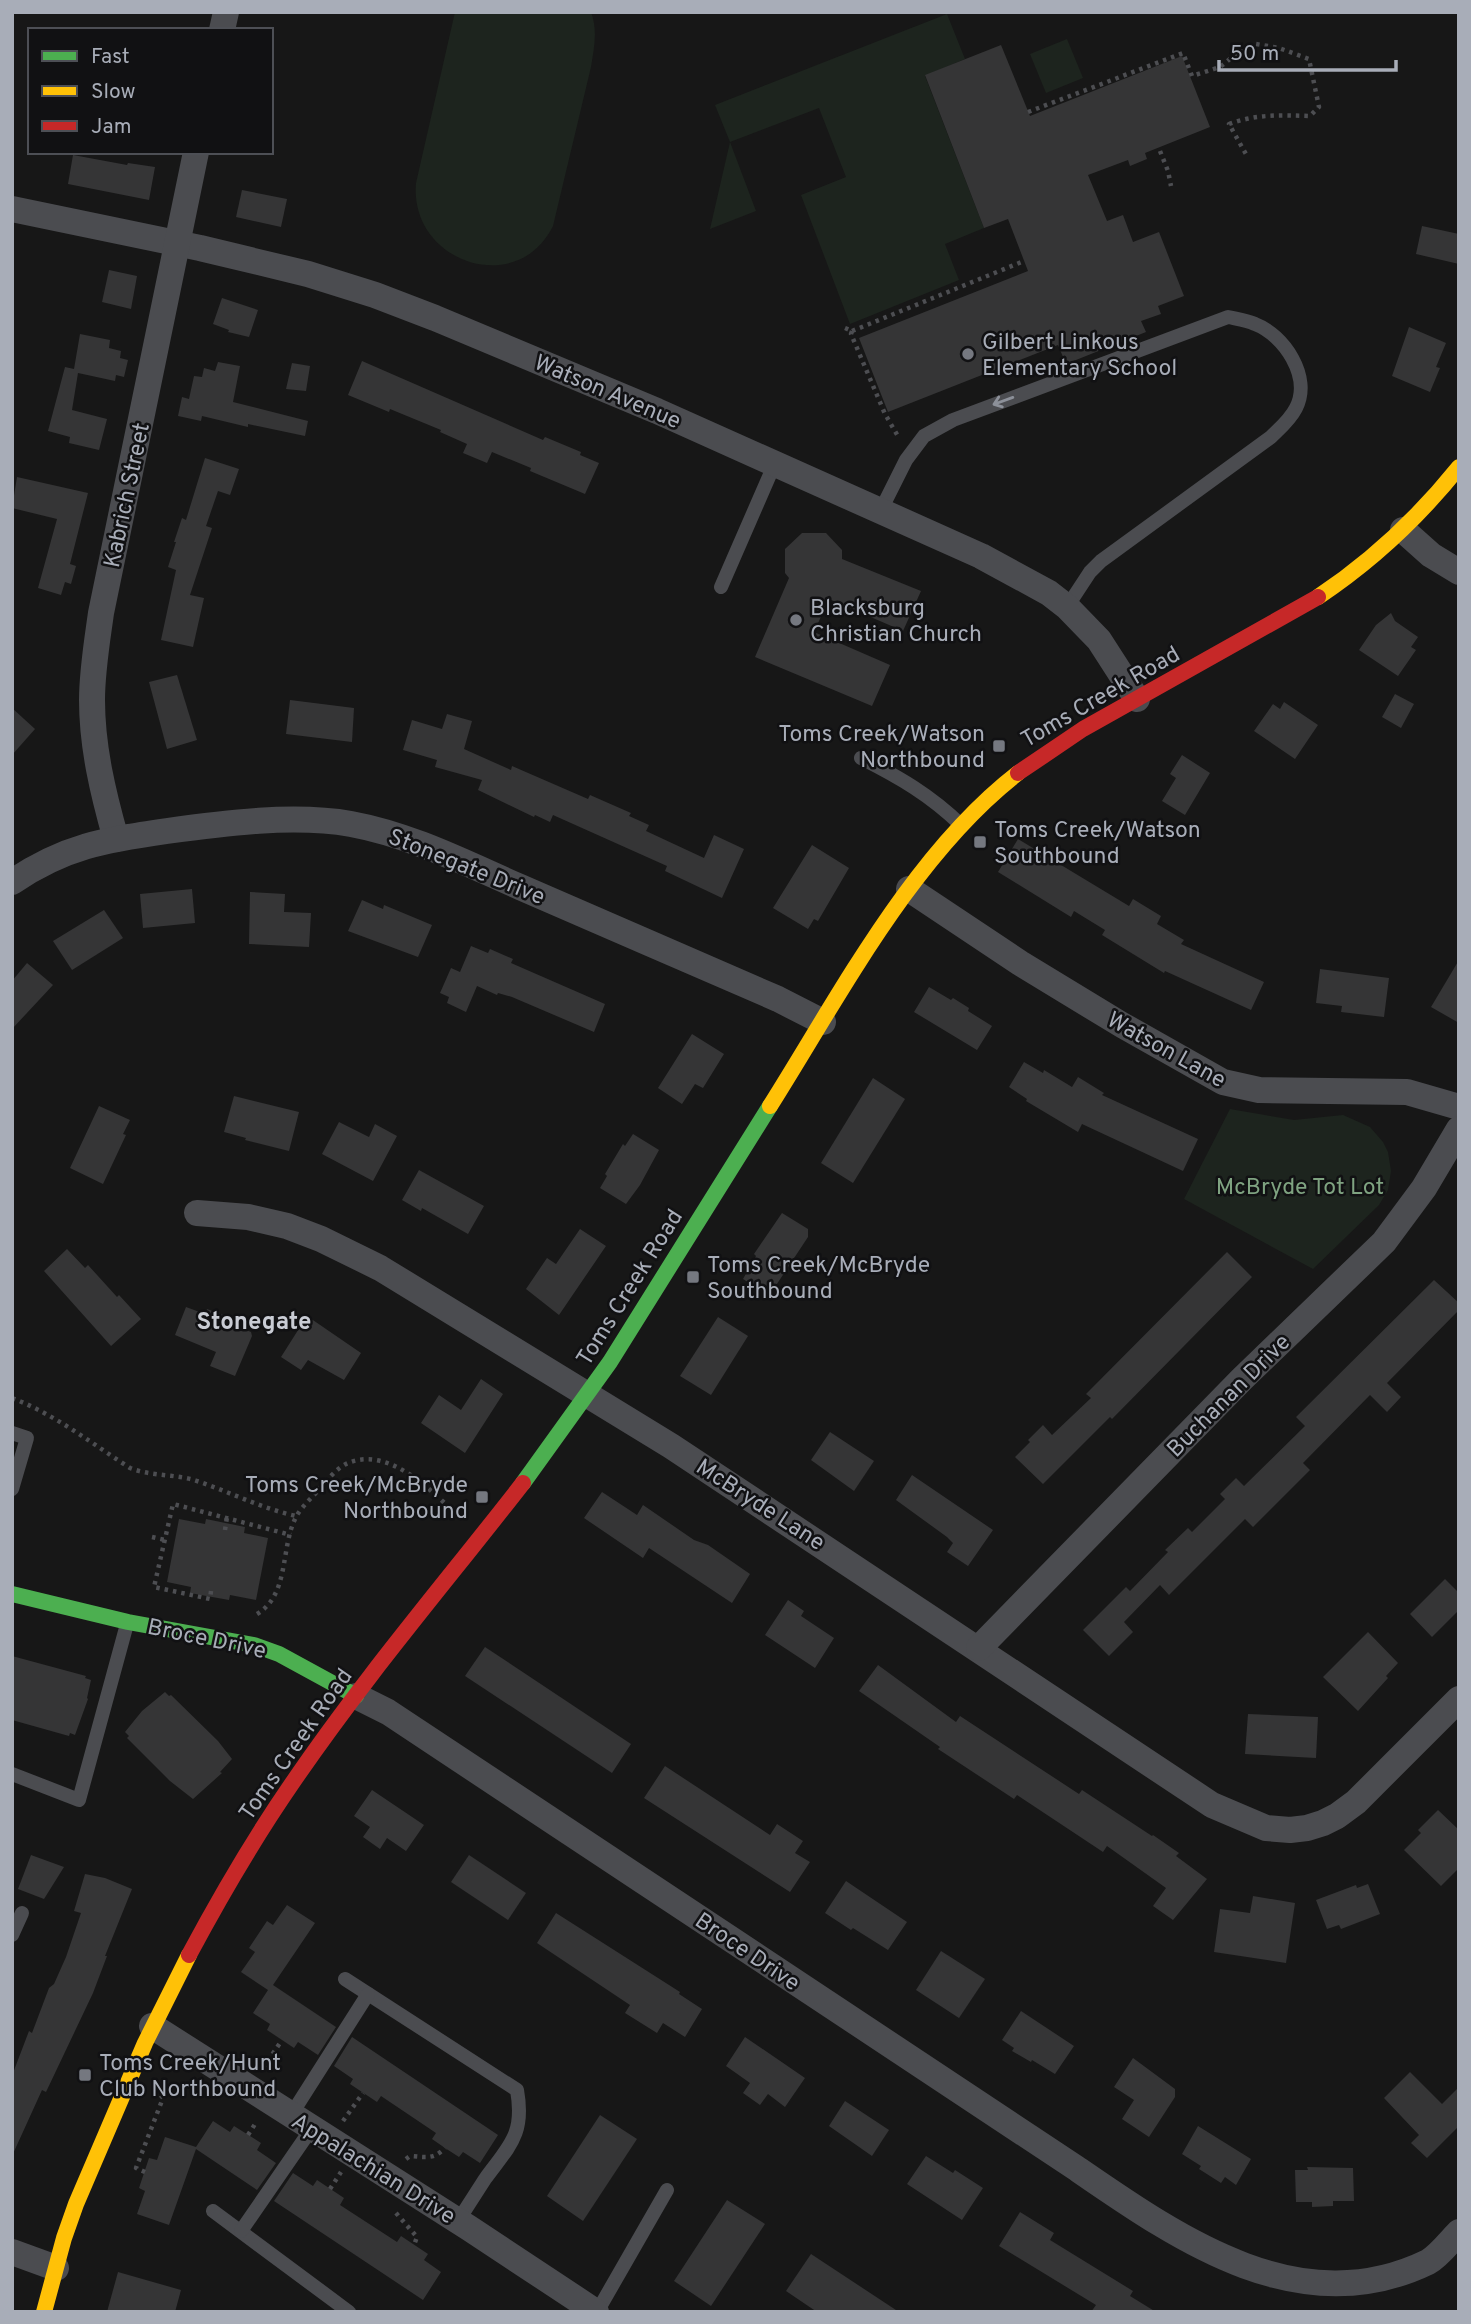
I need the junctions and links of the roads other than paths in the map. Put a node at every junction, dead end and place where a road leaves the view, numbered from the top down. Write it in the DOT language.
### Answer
graph roads {
  1 [pos="196,154"];
  2 [pos="12,209"];
  3 [pos="177,243"];
  4 [pos="775,463"];
  5 [pos="1459,467"];
  6 [pos="881,510"];
  7 [pos="1403,530"];
  8 [pos="1459,572"];
  9 [pos="721,587"];
  10 [pos="1066,607"];
  11 [pos="1137,699"];
  12 [pos="861,758"];
  13 [pos="962,826"];
  14 [pos="116,839"];
  15 [pos="12,882"];
  16 [pos="909,889"];
  17 [pos="823,1022"];
  18 [pos="1459,1107"];
  19 [pos="1459,1129"];
  20 [pos="197,1213"];
  21 [pos="588,1394"];
  22 [pos="12,1433"];
  23 [pos="12,1489"];
  24 [pos="12,1594"];
  25 [pos="128,1622"];
  26 [pos="979,1648"];
  27 [pos="356,1696"];
  28 [pos="1459,1699"];
  29 [pos="12,1774"];
  30 [pos="22,1913"];
  31 [pos="12,1935"];
  32 [pos="345,1979"];
  33 [pos="368,1994"];
  34 [pos="152,2026"];
  35 [pos="311,2127"];
  36 [pos="667,2190"];
  37 [pos="213,2211"];
  38 [pos="458,2221"];
  39 [pos="241,2231"];
  40 [pos="1459,2232"];
  41 [pos="12,2252"];
  42 [pos="56,2268"];
  43 [pos="44,2312"];
  44 [pos="349,2312"];
  45 [pos="596,2312"];
  1 -- 3 [label="street, Kabrich Street"];
  2 -- 3 [label="street, Watson Avenue"];
  3 -- 4 [label="street, Watson Avenue"];
  3 -- 14 [label="street, Kabrich Street"];
  4 -- 6 [label="street, Watson Avenue"];
  4 -- 9 [label="lane"];
  5 -- 7 [label="main road, Toms Creek Road"];
  6 -- 10 [label="street, Watson Avenue"];
  10 -- 6 [label="lane, one-way"];
  7 -- 8 [label="street"];
  7 -- 11 [label="main road, Toms Creek Road"];
  10 -- 11 [label="street, Watson Avenue"];
  11 -- 13 [label="main road, Toms Creek Road"];
  12 -- 13 [label="lane"];
  13 -- 16 [label="main road, Toms Creek Road"];
  14 -- 15 [label="street, Stonegate Drive"];
  14 -- 17 [label="street, Stonegate Drive"];
  16 -- 17 [label="main road, Toms Creek Road"];
  16 -- 18 [label="street, Watson Lane"];
  17 -- 21 [label="main road, Toms Creek Road"];
  19 -- 26 [label="street, Buchanan Drive"];
  20 -- 21 [label="street, McBryde Lane"];
  21 -- 26 [label="street, McBryde Lane"];
  21 -- 27 [label="main road, Toms Creek Road"];
  22 -- 23 [label="lane"];
  24 -- 25 [label="main road, Broce Drive"];
  25 -- 27 [label="main road, Broce Drive"];
  25 -- 29 [label="lane"];
  26 -- 28 [label="street, McBryde Lane"];
  27 -- 34 [label="main road, Toms Creek Road"];
  27 -- 40 [label="street, Broce Drive"];
  30 -- 31 [label="lane"];
  32 -- 33 [label="lane"];
  33 -- 35 [label="lane"];
  33 -- 38 [label="lane"];
  34 -- 35 [label="street, Appalachian Drive"];
  34 -- 42 [label="main road, Toms Creek Road"];
  35 -- 38 [label="street, Appalachian Drive"];
  35 -- 39 [label="lane"];
  36 -- 45 [label="lane"];
  37 -- 39 [label="lane"];
  38 -- 45 [label="street, Appalachian Drive"];
  39 -- 44 [label="lane"];
  41 -- 42 [label="street"];
  42 -- 43 [label="main road, Toms Creek Road"];
}
